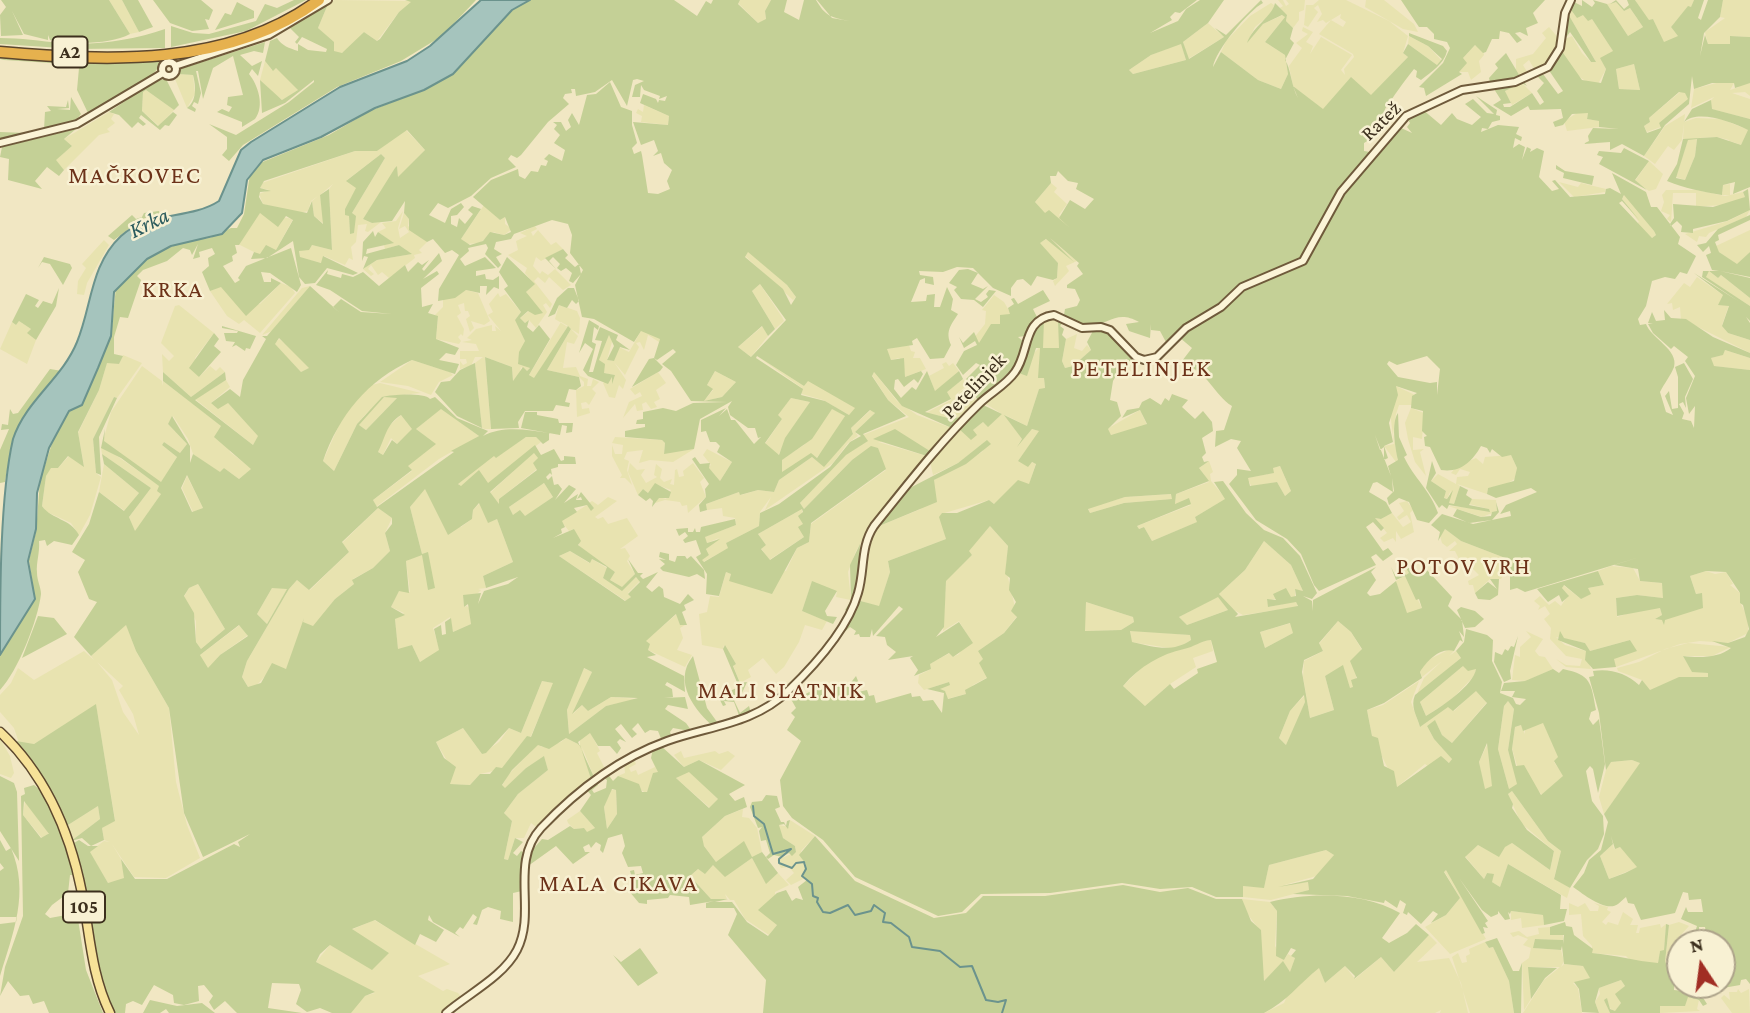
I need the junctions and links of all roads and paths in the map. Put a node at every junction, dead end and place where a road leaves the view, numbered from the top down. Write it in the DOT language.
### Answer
graph roads {
  1 [pos="312,0"];
  2 [pos="319,0"];
  3 [pos="328,0"];
  4 [pos="1571,0"];
  5 [pos="0,49"];
  6 [pos="201,49"];
  7 [pos="0,144"];
  8 [pos="1227,302"];
  9 [pos="0,732"];
  10 [pos="110,1013"];
  11 [pos="446,1013"];
  1 -- 6 [label="highway, A2"];
  2 -- 6 [label="highway, A2"];
  3 -- 7 [label="main road"];
  4 -- 8 [label="main road, Ratež"];
  5 -- 6 [label="highway, A2"];
  8 -- 11 [label="main road, Petelinjek"];
  9 -- 10 [label="main road, 105"];
}
